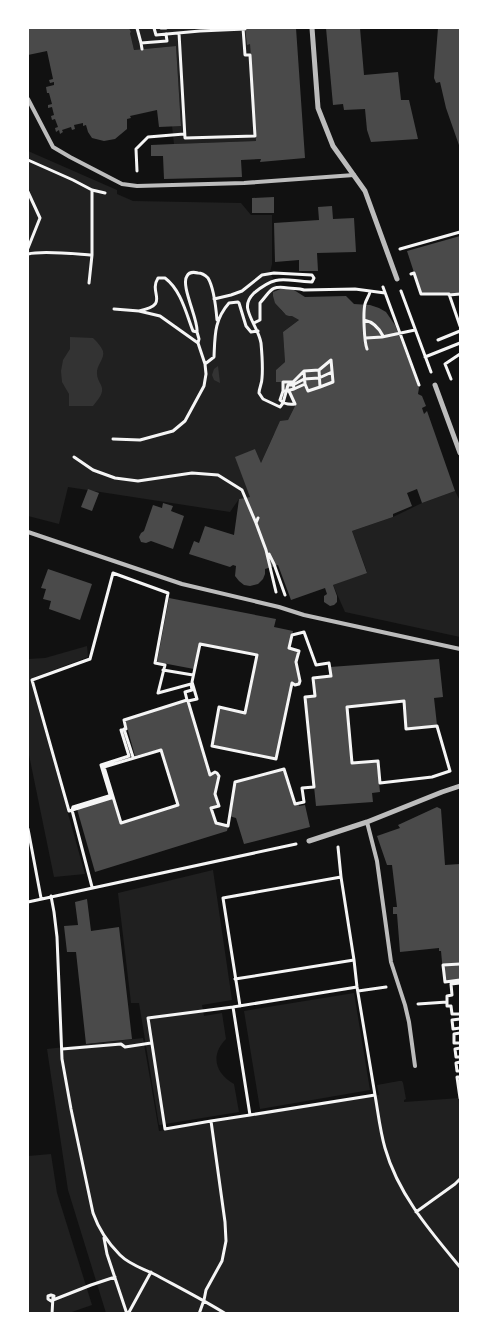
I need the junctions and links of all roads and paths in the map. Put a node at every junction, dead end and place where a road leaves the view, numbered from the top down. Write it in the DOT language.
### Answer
graph roads {
  1 [pos="137,28"];
  2 [pos="154,28"];
  3 [pos="161,28"];
  4 [pos="166,28"];
  5 [pos="244,28"];
  6 [pos="312,28"];
  7 [pos="200,29"];
  8 [pos="179,33"];
  9 [pos="166,34"];
  10 [pos="141,43"];
  11 [pos="142,49"];
  12 [pos="28,99"];
  13 [pos="184,134"];
  14 [pos="28,160"];
  15 [pos="354,175"];
  16 [pos="137,186"];
  17 [pos="28,192"];
  18 [pos="460,232"];
  19 [pos="407,246"];
  20 [pos="28,248"];
  21 [pos="28,254"];
  22 [pos="92,255"];
  23 [pos="397,279"];
  24 [pos="89,283"];
  25 [pos="370,292"];
  26 [pos="385,293"];
  27 [pos="402,294"];
  28 [pos="449,294"];
  29 [pos="460,294"];
  30 [pos="214,299"];
  31 [pos="114,309"];
  32 [pos="139,311"];
  33 [pos="217,320"];
  34 [pos="364,320"];
  35 [pos="254,324"];
  36 [pos="460,326"];
  37 [pos="415,330"];
  38 [pos="258,331"];
  39 [pos="460,331"];
  40 [pos="197,332"];
  41 [pos="400,334"];
  42 [pos="383,336"];
  43 [pos="366,338"];
  44 [pos="438,340"];
  45 [pos="460,343"];
  46 [pos="198,344"];
  47 [pos="367,350"];
  48 [pos="460,354"];
  49 [pos="425,357"];
  50 [pos="205,364"];
  51 [pos="318,370"];
  52 [pos="304,371"];
  53 [pos="332,372"];
  54 [pos="304,378"];
  55 [pos="319,378"];
  56 [pos="452,382"];
  57 [pos="305,384"];
  58 [pos="293,385"];
  59 [pos="420,385"];
  60 [pos="435,385"];
  61 [pos="320,387"];
  62 [pos="286,391"];
  63 [pos="283,403"];
  64 [pos="113,439"];
  65 [pos="460,453"];
  66 [pos="74,457"];
  67 [pos="258,518"];
  68 [pos="256,524"];
  69 [pos="28,532"];
  70 [pos="266,550"];
  71 [pos="275,585"];
  72 [pos="284,592"];
  73 [pos="460,649"];
  74 [pos="164,670"];
  75 [pos="193,675"];
  76 [pos="347,707"];
  77 [pos="124,729"];
  78 [pos="133,758"];
  79 [pos="460,786"];
  80 [pos="111,796"];
  81 [pos="72,810"];
  82 [pos="367,822"];
  83 [pos="28,829"];
  84 [pos="336,832"];
  85 [pos="309,841"];
  86 [pos="341,877"];
  87 [pos="92,887"];
  88 [pos="51,896"];
  89 [pos="41,898"];
  90 [pos="28,902"];
  91 [pos="354,960"];
  92 [pos="460,964"];
  93 [pos="235,979"];
  94 [pos="460,982"];
  95 [pos="399,986"];
  96 [pos="358,989"];
  97 [pos="447,1002"];
  98 [pos="405,1005"];
  99 [pos="240,1006"];
  100 [pos="233,1007"];
  101 [pos="460,1014"];
  102 [pos="460,1019"];
  103 [pos="460,1028"];
  104 [pos="460,1034"];
  105 [pos="152,1043"];
  106 [pos="460,1043"];
  107 [pos="460,1048"];
  108 [pos="62,1049"];
  109 [pos="460,1057"];
  110 [pos="460,1062"];
  111 [pos="415,1066"];
  112 [pos="460,1071"];
  113 [pos="460,1076"];
  114 [pos="375,1095"];
  115 [pos="460,1098"];
  116 [pos="250,1115"];
  117 [pos="211,1121"];
  118 [pos="460,1179"];
  119 [pos="416,1212"];
  120 [pos="104,1237"];
  121 [pos="460,1267"];
  122 [pos="151,1272"];
  123 [pos="115,1277"];
  124 [pos="48,1299"];
  125 [pos="53,1300"];
  126 [pos="204,1300"];
  127 [pos="52,1314"];
  128 [pos="127,1314"];
  129 [pos="199,1314"];
  130 [pos="226,1314"];
  1 -- 10 [label="path"];
  2 -- 9 [label="path"];
  3 -- 4 [label="path"];
  5 -- 7 [label="path"];
  5 -- 13 [label="path"];
  6 -- 15 [label="street"];
  7 -- 8 [label="path"];
  8 -- 9 [label="path"];
  8 -- 13 [label="path"];
  9 -- 10 [label="path"];
  10 -- 11 [label="path"];
  12 -- 16 [label="lane"];
  13 -- 16 [label="path"];
  14 -- 22 [label="path"];
  15 -- 16 [label="lane"];
  15 -- 23 [label="street"];
  17 -- 20 [label="path"];
  18 -- 19 [label="path"];
  21 -- 22 [label="path"];
  22 -- 24 [label="path"];
  23 -- 26 [label="path"];
  23 -- 27 [label="path"];
  23 -- 28 [label="path"];
  25 -- 26 [label="path"];
  25 -- 34 [label="path"];
  25 -- 35 [label="path"];
  26 -- 27 [label="path"];
  26 -- 41 [label="path"];
  27 -- 37 [label="path"];
  28 -- 29 [label="path"];
  28 -- 36 [label="path"];
  30 -- 33 [label="path"];
  30 -- 35 [label="path"];
  30 -- 40 [label="path"];
  31 -- 32 [label="path"];
  32 -- 40 [label="path"];
  32 -- 46 [label="path"];
  33 -- 38 [label="path"];
  33 -- 50 [label="path"];
  34 -- 42 [label="path"];
  34 -- 43 [label="path"];
  35 -- 38 [label="path"];
  37 -- 41 [label="path"];
  37 -- 49 [label="path"];
  38 -- 63 [label="path"];
  39 -- 44 [label="path"];
  40 -- 46 [label="path"];
  41 -- 42 [label="path"];
  41 -- 59 [label="path"];
  42 -- 43 [label="path"];
  43 -- 47 [label="path"];
  45 -- 49 [label="path"];
  46 -- 50 [label="path"];
  48 -- 56 [label="path"];
  49 -- 60 [label="path"];
  50 -- 64 [label="path"];
  51 -- 52 [label="path"];
  51 -- 53 [label="path"];
  51 -- 55 [label="path"];
  51 -- 61 [label="path"];
  52 -- 54 [label="path"];
  52 -- 57 [label="path"];
  52 -- 58 [label="path"];
  53 -- 55 [label="path"];
  53 -- 61 [label="path"];
  54 -- 55 [label="path"];
  54 -- 57 [label="path"];
  54 -- 58 [label="path"];
  55 -- 61 [label="path"];
  57 -- 58 [label="path"];
  57 -- 61 [label="path"];
  58 -- 62 [label="path"];
  58 -- 62 [label="path"];
  60 -- 65 [label="street"];
  62 -- 63 [label="path"];
  62 -- 63 [label="path"];
  66 -- 68 [label="path"];
  67 -- 68 [label="path"];
  68 -- 70 [label="path"];
  69 -- 73 [label="lane"];
  70 -- 71 [label="path"];
  70 -- 72 [label="path"];
  74 -- 75 [label="path"];
  74 -- 77 [label="path"];
  74 -- 81 [label="path"];
  75 -- 75 [label="path"];
  76 -- 76 [label="path"];
  77 -- 78 [label="path"];
  77 -- 80 [label="path"];
  78 -- 80 [label="path"];
  78 -- 80 [label="path"];
  79 -- 82 [label="street"];
  80 -- 81 [label="path"];
  81 -- 87 [label="path"];
  82 -- 84 [label="street"];
  82 -- 95 [label="lane"];
  83 -- 89 [label="path"];
  84 -- 85 [label="street"];
  84 -- 86 [label="path"];
  85 -- 87 [label="path"];
  86 -- 91 [label="path"];
  86 -- 93 [label="path"];
  87 -- 88 [label="path"];
  88 -- 89 [label="path"];
  88 -- 108 [label="path"];
  89 -- 90 [label="path"];
  91 -- 93 [label="path"];
  91 -- 96 [label="path"];
  92 -- 94 [label="path"];
  93 -- 99 [label="path"];
  94 -- 97 [label="path"];
  95 -- 96 [label="path"];
  95 -- 98 [label="lane"];
  96 -- 99 [label="path"];
  96 -- 114 [label="path"];
  97 -- 98 [label="path"];
  97 -- 101 [label="path"];
  98 -- 111 [label="lane"];
  99 -- 100 [label="path"];
  100 -- 105 [label="path"];
  100 -- 116 [label="path"];
  102 -- 103 [label="path"];
  104 -- 106 [label="path"];
  105 -- 108 [label="path"];
  105 -- 117 [label="path"];
  107 -- 109 [label="path"];
  108 -- 120 [label="path"];
  110 -- 112 [label="path"];
  113 -- 115 [label="path"];
  114 -- 116 [label="path"];
  114 -- 119 [label="path"];
  116 -- 117 [label="path"];
  117 -- 126 [label="path"];
  118 -- 119 [label="path"];
  119 -- 121 [label="path"];
  120 -- 122 [label="path"];
  120 -- 123 [label="path"];
  122 -- 126 [label="path"];
  122 -- 128 [label="path"];
  123 -- 125 [label="path"];
  123 -- 128 [label="path"];
  124 -- 125 [label="path"];
  125 -- 127 [label="path"];
  126 -- 129 [label="path"];
  126 -- 130 [label="path"];
}
